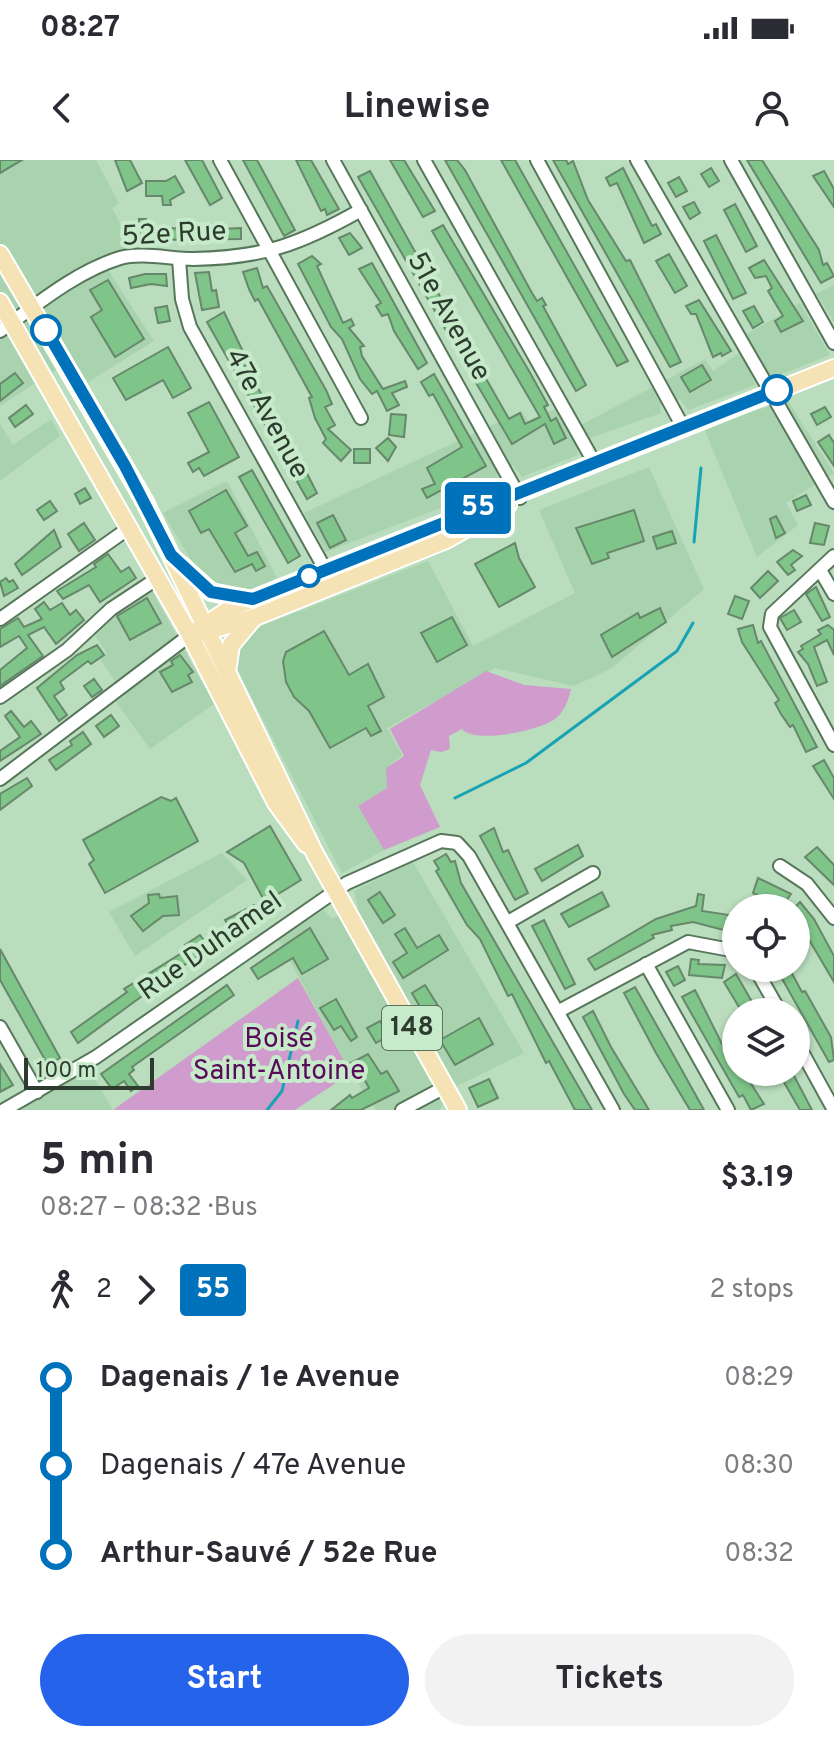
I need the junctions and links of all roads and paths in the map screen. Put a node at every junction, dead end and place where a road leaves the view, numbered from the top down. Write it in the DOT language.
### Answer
graph roads {
  1 [pos="220,160"];
  2 [pos="333,160"];
  3 [pos="424,160"];
  4 [pos="537,160"];
  5 [pos="637,160"];
  6 [pos="731,160"];
  7 [pos="361,210"];
  8 [pos="270,252"];
  9 [pos="0,254"];
  10 [pos="179,259"];
  11 [pos="0,302"];
  12 [pos="32,307"];
  13 [pos="6,327"];
  14 [pos="834,343"];
  15 [pos="834,368"];
  16 [pos="770,392"];
  17 [pos="361,418"];
  18 [pos="683,427"];
  19 [pos="594,462"];
  20 [pos="519,495"];
  21 [pos="834,502"];
  22 [pos="129,528"];
  23 [pos="171,555"];
  24 [pos="834,556"];
  25 [pos="326,570"];
  26 [pos="820,570"];
  27 [pos="158,578"];
  28 [pos="334,585"];
  29 [pos="834,594"];
  30 [pos="253,599"];
  31 [pos="255,617"];
  32 [pos="0,619"];
  33 [pos="200,631"];
  34 [pos="227,674"];
  35 [pos="0,697"];
  36 [pos="834,745"];
  37 [pos="0,779"];
  38 [pos="315,854"];
  39 [pos="780,866"];
  40 [pos="593,873"];
  41 [pos="335,890"];
  42 [pos="834,918"];
  43 [pos="508,922"];
  44 [pos="722,948"];
  45 [pos="646,964"];
  46 [pos="559,1011"];
  47 [pos="0,1027"];
  48 [pos="810,1066"];
  49 [pos="445,1087"];
  50 [pos="37,1092"];
  51 [pos="4,1110"];
  52 [pos="402,1110"];
  53 [pos="458,1110"];
  54 [pos="613,1110"];
  55 [pos="728,1110"];
  56 [pos="834,1110"];
  1 -- 8 [label="street"];
  2 -- 7 [label="street, 51e Avenue"];
  3 -- 19 [label="street"];
  4 -- 18 [label="street"];
  5 -- 16 [label="street"];
  6 -- 14 [label="street"];
  7 -- 8 [label="street, 52e Rue"];
  7 -- 20 [label="street, 51e Avenue"];
  8 -- 10 [label="street, 52e Rue"];
  8 -- 17 [label="street"];
  9 -- 12 [label="main road, 148"];
  10 -- 12 [label="street, 52e Rue"];
  10 -- 25 [label="street, 47e Avenue"];
  11 -- 13 [label="main road, 148"];
  12 -- 13 [label="street, 52e Rue"];
  12 -- 23 [label="main road, 148"];
  13 -- 22 [label="main road, 148"];
  15 -- 16 [label="main road"];
  16 -- 18 [label="main road"];
  16 -- 21 [label="street"];
  18 -- 19 [label="main road"];
  19 -- 20 [label="main road"];
  20 -- 25 [label="main road"];
  20 -- 28 [label="main road"];
  22 -- 27 [label="main road, 148"];
  22 -- 32 [label="street"];
  23 -- 30 [label="main road"];
  23 -- 33 [label="main road, 148"];
  24 -- 26 [label="street"];
  25 -- 28 [label="street, 47e Avenue"];
  25 -- 30 [label="main road"];
  26 -- 29 [label="street"];
  26 -- 36 [label="street"];
  27 -- 33 [label="main road, 148"];
  27 -- 35 [label="street"];
  28 -- 31 [label="main road"];
  30 -- 33 [label="main road"];
  31 -- 33 [label="main road"];
  31 -- 34 [label="main road"];
  33 -- 34 [label="main road, 148"];
  33 -- 37 [label="street"];
  33 -- 38 [label="main road, 148"];
  34 -- 38 [label="main road, 148"];
  38 -- 41 [label="main road, 148"];
  39 -- 42 [label="street"];
  40 -- 43 [label="street"];
  41 -- 43 [label="street, Rue Duhamel"];
  41 -- 49 [label="main road, 148"];
  41 -- 50 [label="street, Rue Duhamel"];
  43 -- 46 [label="street"];
  44 -- 45 [label="street"];
  45 -- 46 [label="street"];
  45 -- 55 [label="street"];
  46 -- 54 [label="street"];
  47 -- 50 [label="street"];
  48 -- 56 [label="street"];
  49 -- 52 [label="street"];
  49 -- 53 [label="main road, 148"];
  50 -- 51 [label="street, Rue Duhamel"];
}
